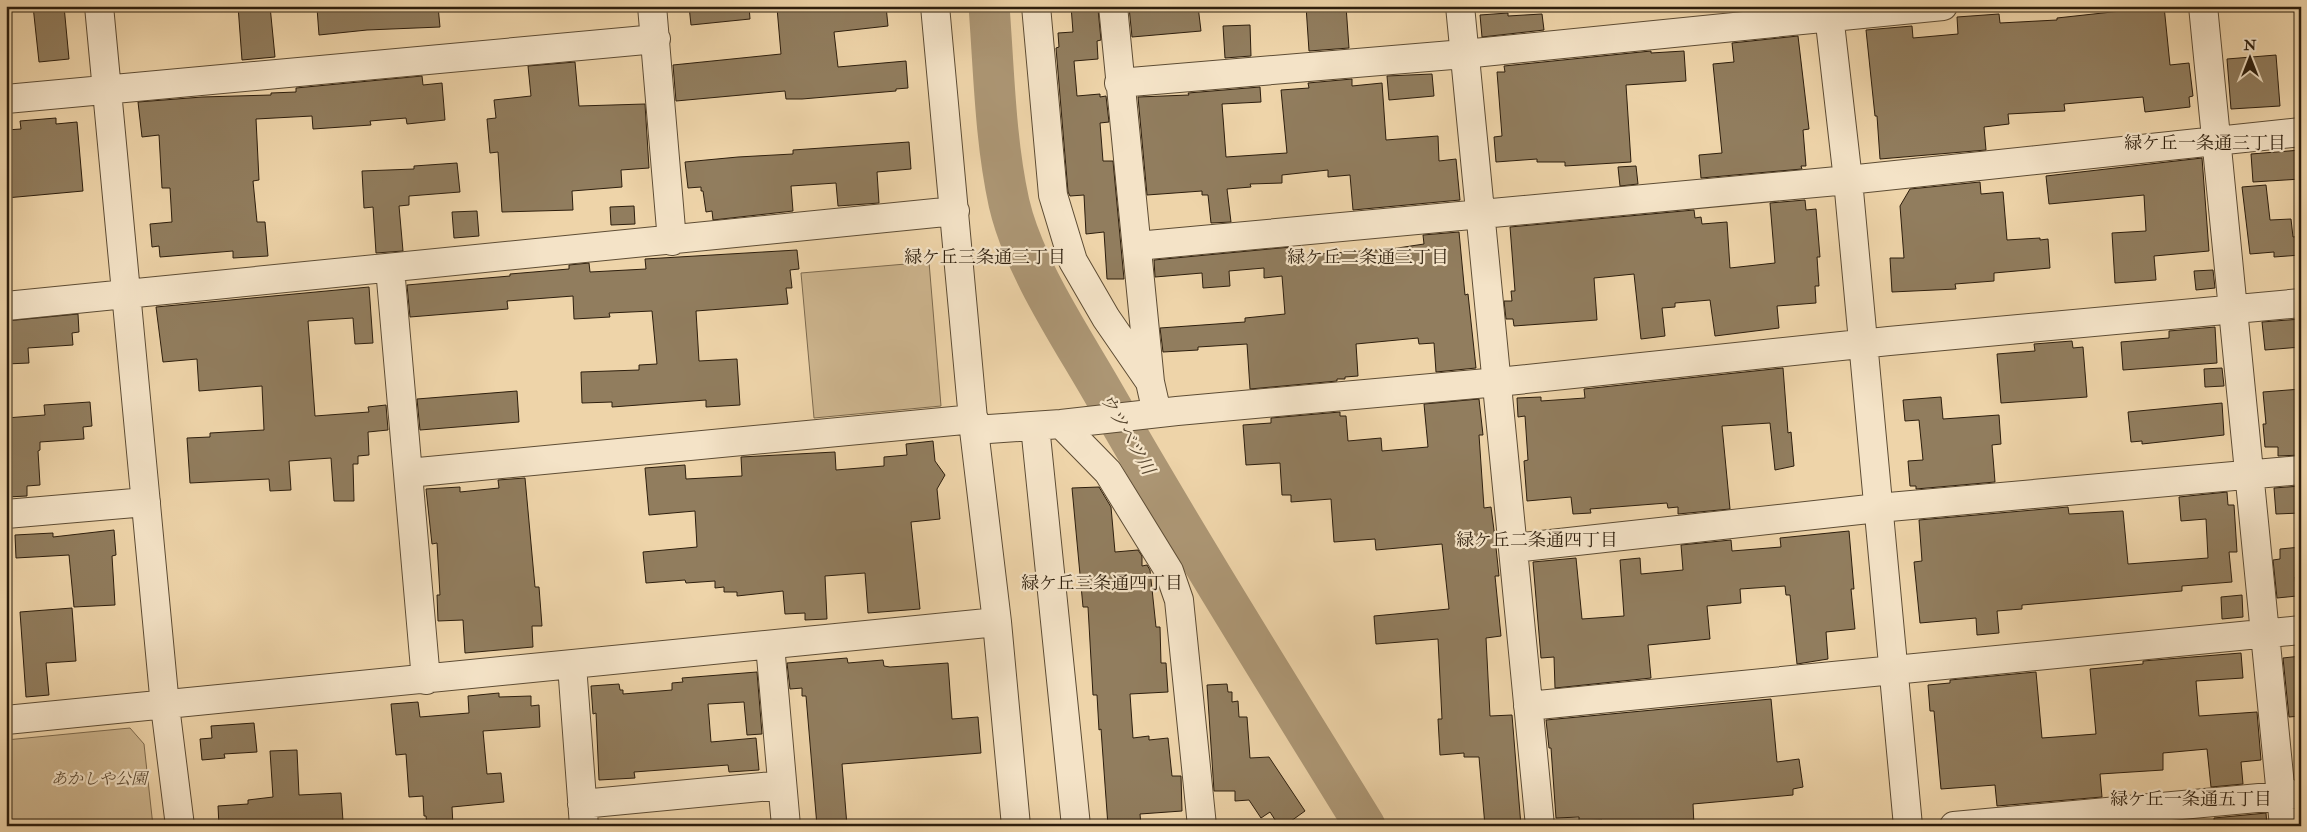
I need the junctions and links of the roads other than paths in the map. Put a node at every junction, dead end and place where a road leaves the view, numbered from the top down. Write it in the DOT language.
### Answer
graph roads {
  1 [pos="100,6"];
  2 [pos="652,6"];
  3 [pos="935,6"];
  4 [pos="1036,6"];
  5 [pos="1113,6"];
  6 [pos="1460,6"];
  7 [pos="1943,6"];
  8 [pos="2203,6"];
  9 [pos="1829,11"];
  10 [pos="656,39"];
  11 [pos="1464,54"];
  12 [pos="1119,83"];
  13 [pos="107,89"];
  14 [pos="6,99"];
  15 [pos="2301,132"];
  16 [pos="2217,140"];
  17 [pos="1848,180"];
  18 [pos="955,211"];
  19 [pos="1482,215"];
  20 [pos="672,241"];
  21 [pos="1137,246"];
  22 [pos="390,268"];
  23 [pos="127,294"];
  24 [pos="2301,303"];
  25 [pos="6,306"];
  26 [pos="2233,310"];
  27 [pos="1863,345"];
  28 [pos="1150,382"];
  29 [pos="1498,382"];
  30 [pos="1152,414"];
  31 [pos="974,424"];
  32 [pos="1060,424"];
  33 [pos="2301,470"];
  34 [pos="408,473"];
  35 [pos="2250,474"];
  36 [pos="146,502"];
  37 [pos="1878,508"];
  38 [pos="6,514"];
  39 [pos="1514,548"];
  40 [pos="996,622"];
  41 [pos="2301,630"];
  42 [pos="2265,634"];
  43 [pos="770,645"];
  44 [pos="572,665"];
  45 [pos="1894,669"];
  46 [pos="426,680"];
  47 [pos="165,706"];
  48 [pos="1528,706"];
  49 [pos="6,720"];
  50 [pos="782,785"];
  51 [pos="2291,794"];
  52 [pos="583,815"];
  53 [pos="180,826"];
  54 [pos="786,826"];
  55 [pos="1016,826"];
  56 [pos="1076,826"];
  57 [pos="1202,826"];
  58 [pos="1540,826"];
  59 [pos="1908,826"];
  60 [pos="1954,826"];
  61 [pos="2284,826"];
  1 -- 13 [label="street"];
  2 -- 10 [label="street"];
  3 -- 18 [label="street"];
  4 -- 28 [label="street"];
  5 -- 12 [label="street"];
  6 -- 11 [label="street"];
  7 -- 9 [label="street"];
  8 -- 16 [label="street"];
  9 -- 11 [label="street"];
  9 -- 17 [label="street"];
  10 -- 13 [label="street"];
  10 -- 20 [label="street"];
  11 -- 12 [label="street"];
  11 -- 19 [label="street"];
  12 -- 21 [label="street"];
  13 -- 14 [label="street"];
  13 -- 23 [label="street"];
  15 -- 16 [label="street"];
  16 -- 17 [label="street"];
  16 -- 26 [label="street"];
  17 -- 19 [label="street"];
  17 -- 27 [label="street"];
  18 -- 20 [label="street"];
  18 -- 31 [label="street"];
  19 -- 21 [label="street"];
  19 -- 29 [label="street"];
  20 -- 22 [label="street"];
  21 -- 28 [label="street"];
  22 -- 23 [label="street"];
  22 -- 34 [label="street"];
  23 -- 25 [label="street"];
  23 -- 36 [label="street"];
  24 -- 26 [label="street"];
  26 -- 27 [label="street"];
  26 -- 35 [label="street"];
  27 -- 29 [label="street"];
  27 -- 37 [label="street"];
  28 -- 30 [label="street"];
  29 -- 30 [label="street"];
  29 -- 39 [label="street"];
  30 -- 32 [label="street"];
  31 -- 32 [label="street"];
  31 -- 34 [label="street"];
  31 -- 40 [label="street"];
  32 -- 56 [label="street"];
  32 -- 57 [label="street"];
  33 -- 35 [label="street"];
  34 -- 46 [label="street"];
  35 -- 37 [label="street"];
  35 -- 42 [label="street"];
  36 -- 38 [label="street"];
  36 -- 47 [label="street"];
  37 -- 39 [label="street"];
  37 -- 45 [label="street"];
  39 -- 48 [label="street"];
  40 -- 43 [label="street"];
  40 -- 55 [label="street"];
  41 -- 42 [label="street"];
  42 -- 45 [label="street"];
  42 -- 51 [label="street"];
  43 -- 44 [label="street"];
  43 -- 50 [label="street"];
  44 -- 46 [label="street"];
  44 -- 52 [label="street"];
  45 -- 48 [label="street"];
  45 -- 59 [label="street"];
  46 -- 47 [label="street"];
  47 -- 49 [label="street"];
  47 -- 53 [label="street"];
  48 -- 58 [label="street"];
  50 -- 52 [label="street"];
  50 -- 54 [label="street"];
  51 -- 60 [label="street"];
  51 -- 61 [label="street"];
}
